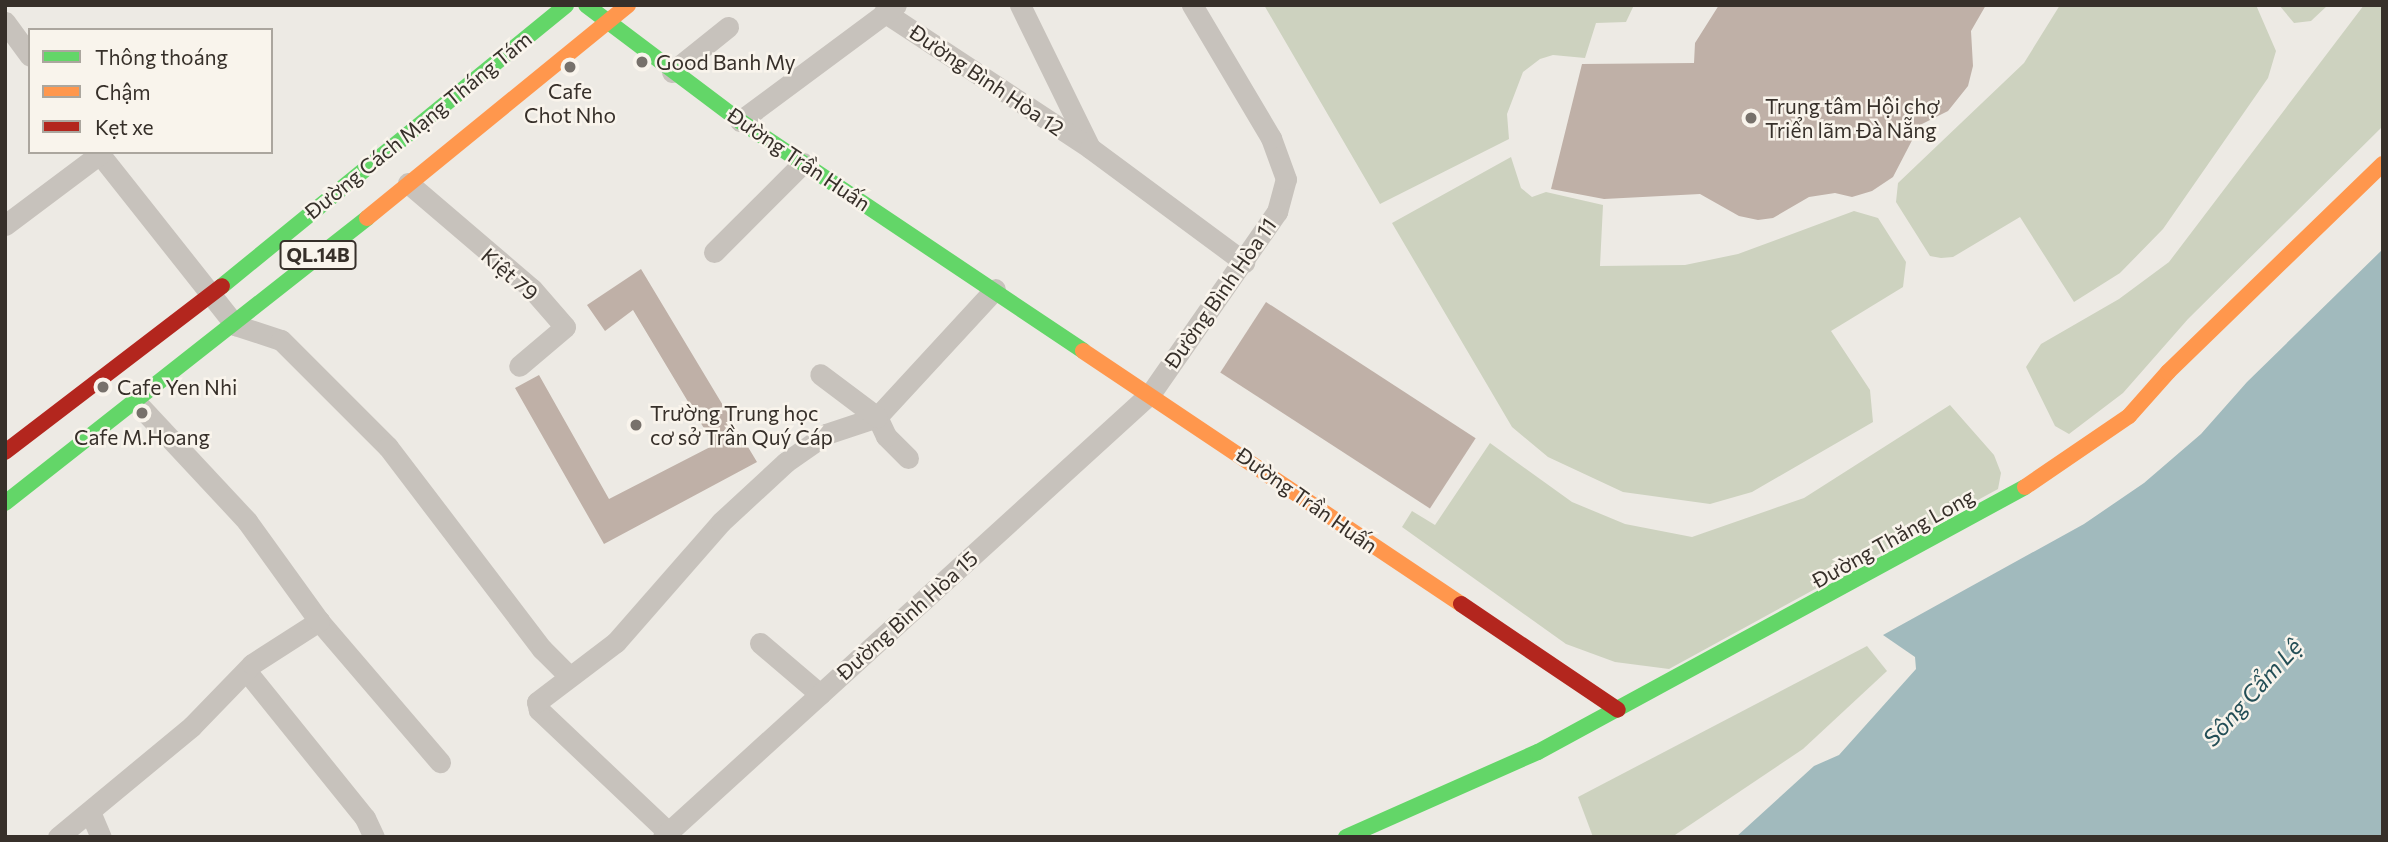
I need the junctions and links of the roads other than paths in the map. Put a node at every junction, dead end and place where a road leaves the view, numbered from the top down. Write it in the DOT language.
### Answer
graph roads {
  1 [pos="566,5"];
  2 [pos="586,5"];
  3 [pos="628,5"];
  4 [pos="1020,5"];
  5 [pos="1192,5"];
  6 [pos="890,9"];
  7 [pos="5,22"];
  8 [pos="607,25"];
  9 [pos="728,27"];
  10 [pos="28,54"];
  11 [pos="672,72"];
  12 [pos="740,121"];
  13 [pos="1090,148"];
  14 [pos="98,154"];
  15 [pos="100,154"];
  16 [pos="803,163"];
  17 [pos="2383,164"];
  18 [pos="408,183"];
  19 [pos="5,225"];
  20 [pos="714,252"];
  21 [pos="1244,262"];
  22 [pos="995,289"];
  23 [pos="211,296"];
  24 [pos="235,325"];
  25 [pos="519,366"];
  26 [pos="820,374"];
  27 [pos="1151,393"];
  28 [pos="136,402"];
  29 [pos="877,417"];
  30 [pos="5,452"];
  31 [pos="908,458"];
  32 [pos="5,503"];
  33 [pos="318,621"];
  34 [pos="760,643"];
  35 [pos="247,673"];
  36 [pos="569,676"];
  37 [pos="820,694"];
  38 [pos="1618,710"];
  39 [pos="440,762"];
  40 [pos="91,814"];
  41 [pos="666,834"];
  42 [pos="58,837"];
  43 [pos="101,837"];
  44 [pos="374,837"];
  45 [pos="1346,837"];
  1 -- 23 [label="main road, Đường Cách Mạng Tháng Tám / QL.14B"];
  2 -- 8 [label="main road, Đường Trần Huấn"];
  3 -- 8 [label="main road, Đường Cách Mạng Tháng Tám / QL.14B"];
  4 -- 13 [label="street, Đường Bình Hòa 12"];
  5 -- 21 [label="street, Đường Bình Hòa 11"];
  6 -- 12 [label="street"];
  6 -- 13 [label="street, Đường Bình Hòa 12"];
  7 -- 10 [label="street"];
  8 -- 11 [label="main road, Đường Trần Huấn"];
  8 -- 18 [label="main road, Đường Cách Mạng Tháng Tám / QL.14B"];
  9 -- 11 [label="street"];
  11 -- 12 [label="main road, Đường Trần Huấn"];
  12 -- 16 [label="main road, Đường Trần Huấn"];
  13 -- 21 [label="street, Đường Bình Hòa 12"];
  14 -- 19 [label="street"];
  15 -- 23 [label="street"];
  16 -- 20 [label="street"];
  16 -- 22 [label="main road, Đường Trần Huấn"];
  17 -- 38 [label="main road, Đường Thăng Long"];
  18 -- 24 [label="main road, Đường Cách Mạng Tháng Tám / QL.14B"];
  18 -- 25 [label="street, Kiệt 79"];
  21 -- 27 [label="street, Đường Bình Hòa 11"];
  22 -- 27 [label="main road, Đường Trần Huấn"];
  22 -- 29 [label="street"];
  23 -- 24 [label="street"];
  23 -- 30 [label="main road, Đường Cách Mạng Tháng Tám / QL.14B"];
  24 -- 28 [label="main road, Đường Cách Mạng Tháng Tám / QL.14B"];
  24 -- 36 [label="street"];
  26 -- 29 [label="street"];
  27 -- 37 [label="street, Đường Bình Hòa 15"];
  27 -- 38 [label="main road, Đường Trần Huấn"];
  28 -- 32 [label="main road, Đường Cách Mạng Tháng Tám / QL.14B"];
  28 -- 33 [label="street"];
  29 -- 31 [label="street"];
  29 -- 36 [label="street"];
  33 -- 35 [label="street"];
  33 -- 39 [label="street"];
  34 -- 37 [label="street"];
  35 -- 40 [label="street"];
  35 -- 44 [label="street"];
  36 -- 41 [label="street"];
  37 -- 41 [label="street, Đường Bình Hòa 15"];
  38 -- 45 [label="main road, Đường Thăng Long"];
  40 -- 42 [label="street"];
  40 -- 43 [label="street"];
}
